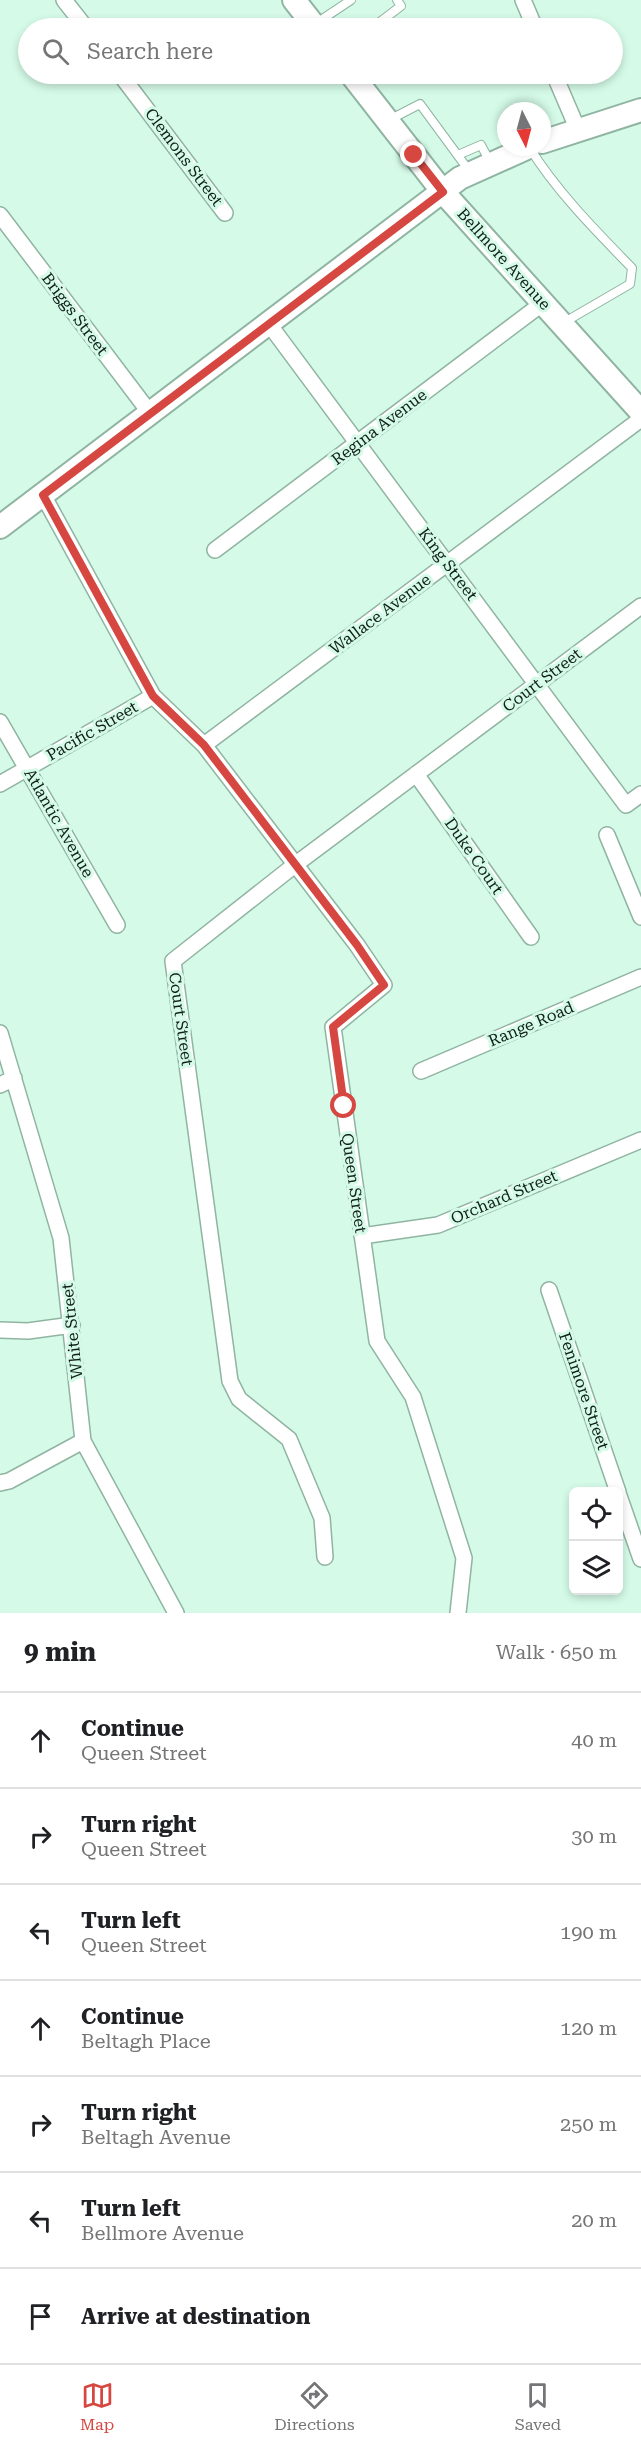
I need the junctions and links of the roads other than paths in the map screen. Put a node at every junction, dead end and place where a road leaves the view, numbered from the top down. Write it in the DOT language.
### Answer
graph roads {
  1 [pos="64,0"];
  2 [pos="294,0"];
  3 [pos="351,0"];
  4 [pos="523,0"];
  5 [pos="399,3"];
  6 [pos="78,18"];
  7 [pos="308,18"];
  8 [pos="327,18"];
  9 [pos="383,18"];
  10 [pos="531,18"];
  11 [pos="128,84"];
  12 [pos="359,84"];
  13 [pos="558,84"];
  14 [pos="641,110"];
  15 [pos="387,120"];
  16 [pos="578,130"];
  17 [pos="551,139"];
  18 [pos="508,156"];
  19 [pos="534,156"];
  20 [pos="464,163"];
  21 [pos="443,192"];
  22 [pos="225,213"];
  23 [pos="0,215"];
  24 [pos="543,303"];
  25 [pos="269,324"];
  26 [pos="562,324"];
  27 [pos="641,412"];
  28 [pos="150,413"];
  29 [pos="641,419"];
  30 [pos="357,444"];
  31 [pos="43,495"];
  32 [pos="2,521"];
  33 [pos="215,550"];
  34 [pos="447,564"];
  35 [pos="641,606"];
  36 [pos="537,684"];
  37 [pos="153,696"];
  38 [pos="0,722"];
  39 [pos="204,745"];
  40 [pos="27,768"];
  41 [pos="416,774"];
  42 [pos="0,784"];
  43 [pos="641,794"];
  44 [pos="607,835"];
  45 [pos="296,864"];
  46 [pos="641,917"];
  47 [pos="117,925"];
  48 [pos="531,938"];
  49 [pos="641,977"];
  50 [pos="0,1033"];
  51 [pos="421,1071"];
  52 [pos="14,1078"];
  53 [pos="0,1085"];
  54 [pos="641,1140"];
  55 [pos="362,1236"];
  56 [pos="549,1290"];
  57 [pos="72,1325"];
  58 [pos="0,1330"];
  59 [pos="83,1441"];
  60 [pos="0,1483"];
  61 [pos="616,1487"];
  62 [pos="623,1507"];
  63 [pos="325,1557"];
  64 [pos="641,1559"];
  65 [pos="176,1613"];
  66 [pos="458,1613"];
  1 -- 6 [label="street"];
  2 -- 7 [label="street"];
  3 -- 8 [label="lane"];
  4 -- 10 [label="street"];
  5 -- 9 [label="lane"];
  11 -- 22 [label="street, Clemons Street"];
  12 -- 15 [label="street, Bellmore Avenue"];
  13 -- 16 [label="street"];
  14 -- 16 [label="street"];
  15 -- 20 [label="lane"];
  15 -- 21 [label="street, Bellmore Avenue"];
  16 -- 17 [label="street"];
  18 -- 20 [label="street"];
  19 -- 26 [label="lane"];
  20 -- 21 [label="street"];
  21 -- 24 [label="street, Bellmore Avenue"];
  21 -- 25 [label="street"];
  23 -- 28 [label="street, Briggs Street"];
  24 -- 26 [label="street, Bellmore Avenue"];
  24 -- 30 [label="street, Regina Avenue"];
  25 -- 28 [label="street"];
  25 -- 30 [label="street, King Street"];
  26 -- 27 [label="street, Bellmore Avenue"];
  28 -- 31 [label="street"];
  29 -- 34 [label="street, Wallace Avenue"];
  30 -- 33 [label="street, Regina Avenue"];
  30 -- 34 [label="street, King Street"];
  31 -- 32 [label="street"];
  31 -- 37 [label="street, Queen Street"];
  34 -- 36 [label="street, King Street"];
  34 -- 39 [label="street, Wallace Avenue"];
  35 -- 36 [label="street, Court Street"];
  36 -- 41 [label="street, Court Street"];
  36 -- 43 [label="street, King Street"];
  37 -- 39 [label="street, Queen Street"];
  37 -- 40 [label="street, Pacific Street"];
  38 -- 40 [label="street, Atlantic Avenue"];
  39 -- 45 [label="street, Queen Street"];
  40 -- 42 [label="street, Pacific Street"];
  40 -- 47 [label="street, Atlantic Avenue"];
  41 -- 45 [label="street, Court Street"];
  41 -- 48 [label="street, Duke Court"];
  44 -- 46 [label="street"];
  45 -- 55 [label="street, Queen Street"];
  45 -- 63 [label="street, Court Street"];
  49 -- 51 [label="street, Range Road"];
  50 -- 52 [label="street, White Street"];
  52 -- 53 [label="street"];
  52 -- 57 [label="street, White Street"];
  54 -- 55 [label="street, Orchard Street"];
  55 -- 66 [label="street, Queen Street"];
  56 -- 61 [label="street, Fenimore Street"];
  57 -- 58 [label="street"];
  57 -- 59 [label="street, White Street"];
  59 -- 60 [label="street"];
  59 -- 65 [label="street, White Street"];
  62 -- 64 [label="street, Fenimore Street"];
}
